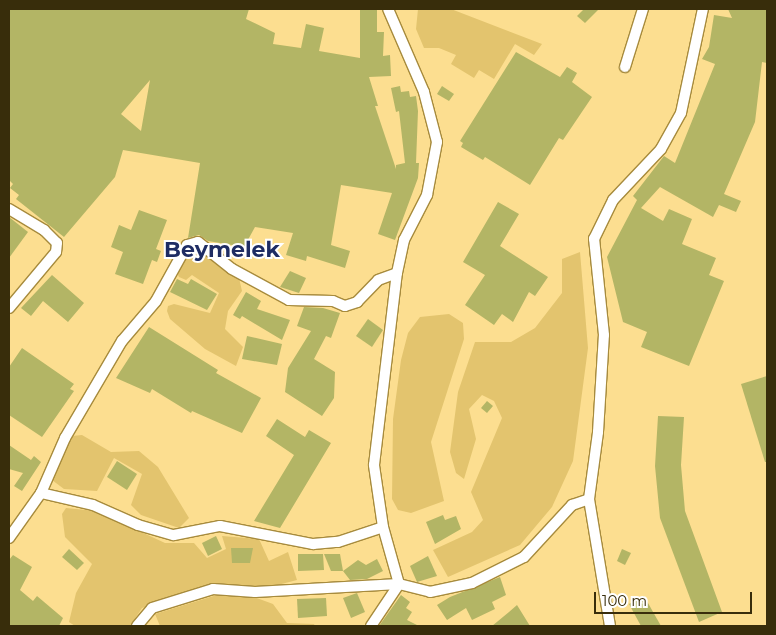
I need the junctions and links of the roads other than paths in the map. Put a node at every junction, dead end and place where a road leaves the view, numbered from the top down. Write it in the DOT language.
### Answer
graph roads {
  1 [pos="388,9"];
  2 [pos="643,9"];
  3 [pos="704,9"];
  4 [pos="625,67"];
  5 [pos="9,209"];
  6 [pos="397,273"];
  7 [pos="9,308"];
  8 [pos="41,493"];
  9 [pos="589,499"];
  10 [pos="383,527"];
  11 [pos="9,538"];
  12 [pos="399,584"];
  13 [pos="137,626"];
  14 [pos="371,626"];
  15 [pos="610,626"];
  1 -- 6 [label="street"];
  2 -- 4 [label="street"];
  3 -- 9 [label="street"];
  5 -- 7 [label="street"];
  6 -- 8 [label="street"];
  6 -- 10 [label="street"];
  8 -- 10 [label="street"];
  8 -- 11 [label="street"];
  9 -- 12 [label="street"];
  9 -- 15 [label="street"];
  10 -- 12 [label="street"];
  12 -- 13 [label="street"];
  12 -- 14 [label="street"];
}
